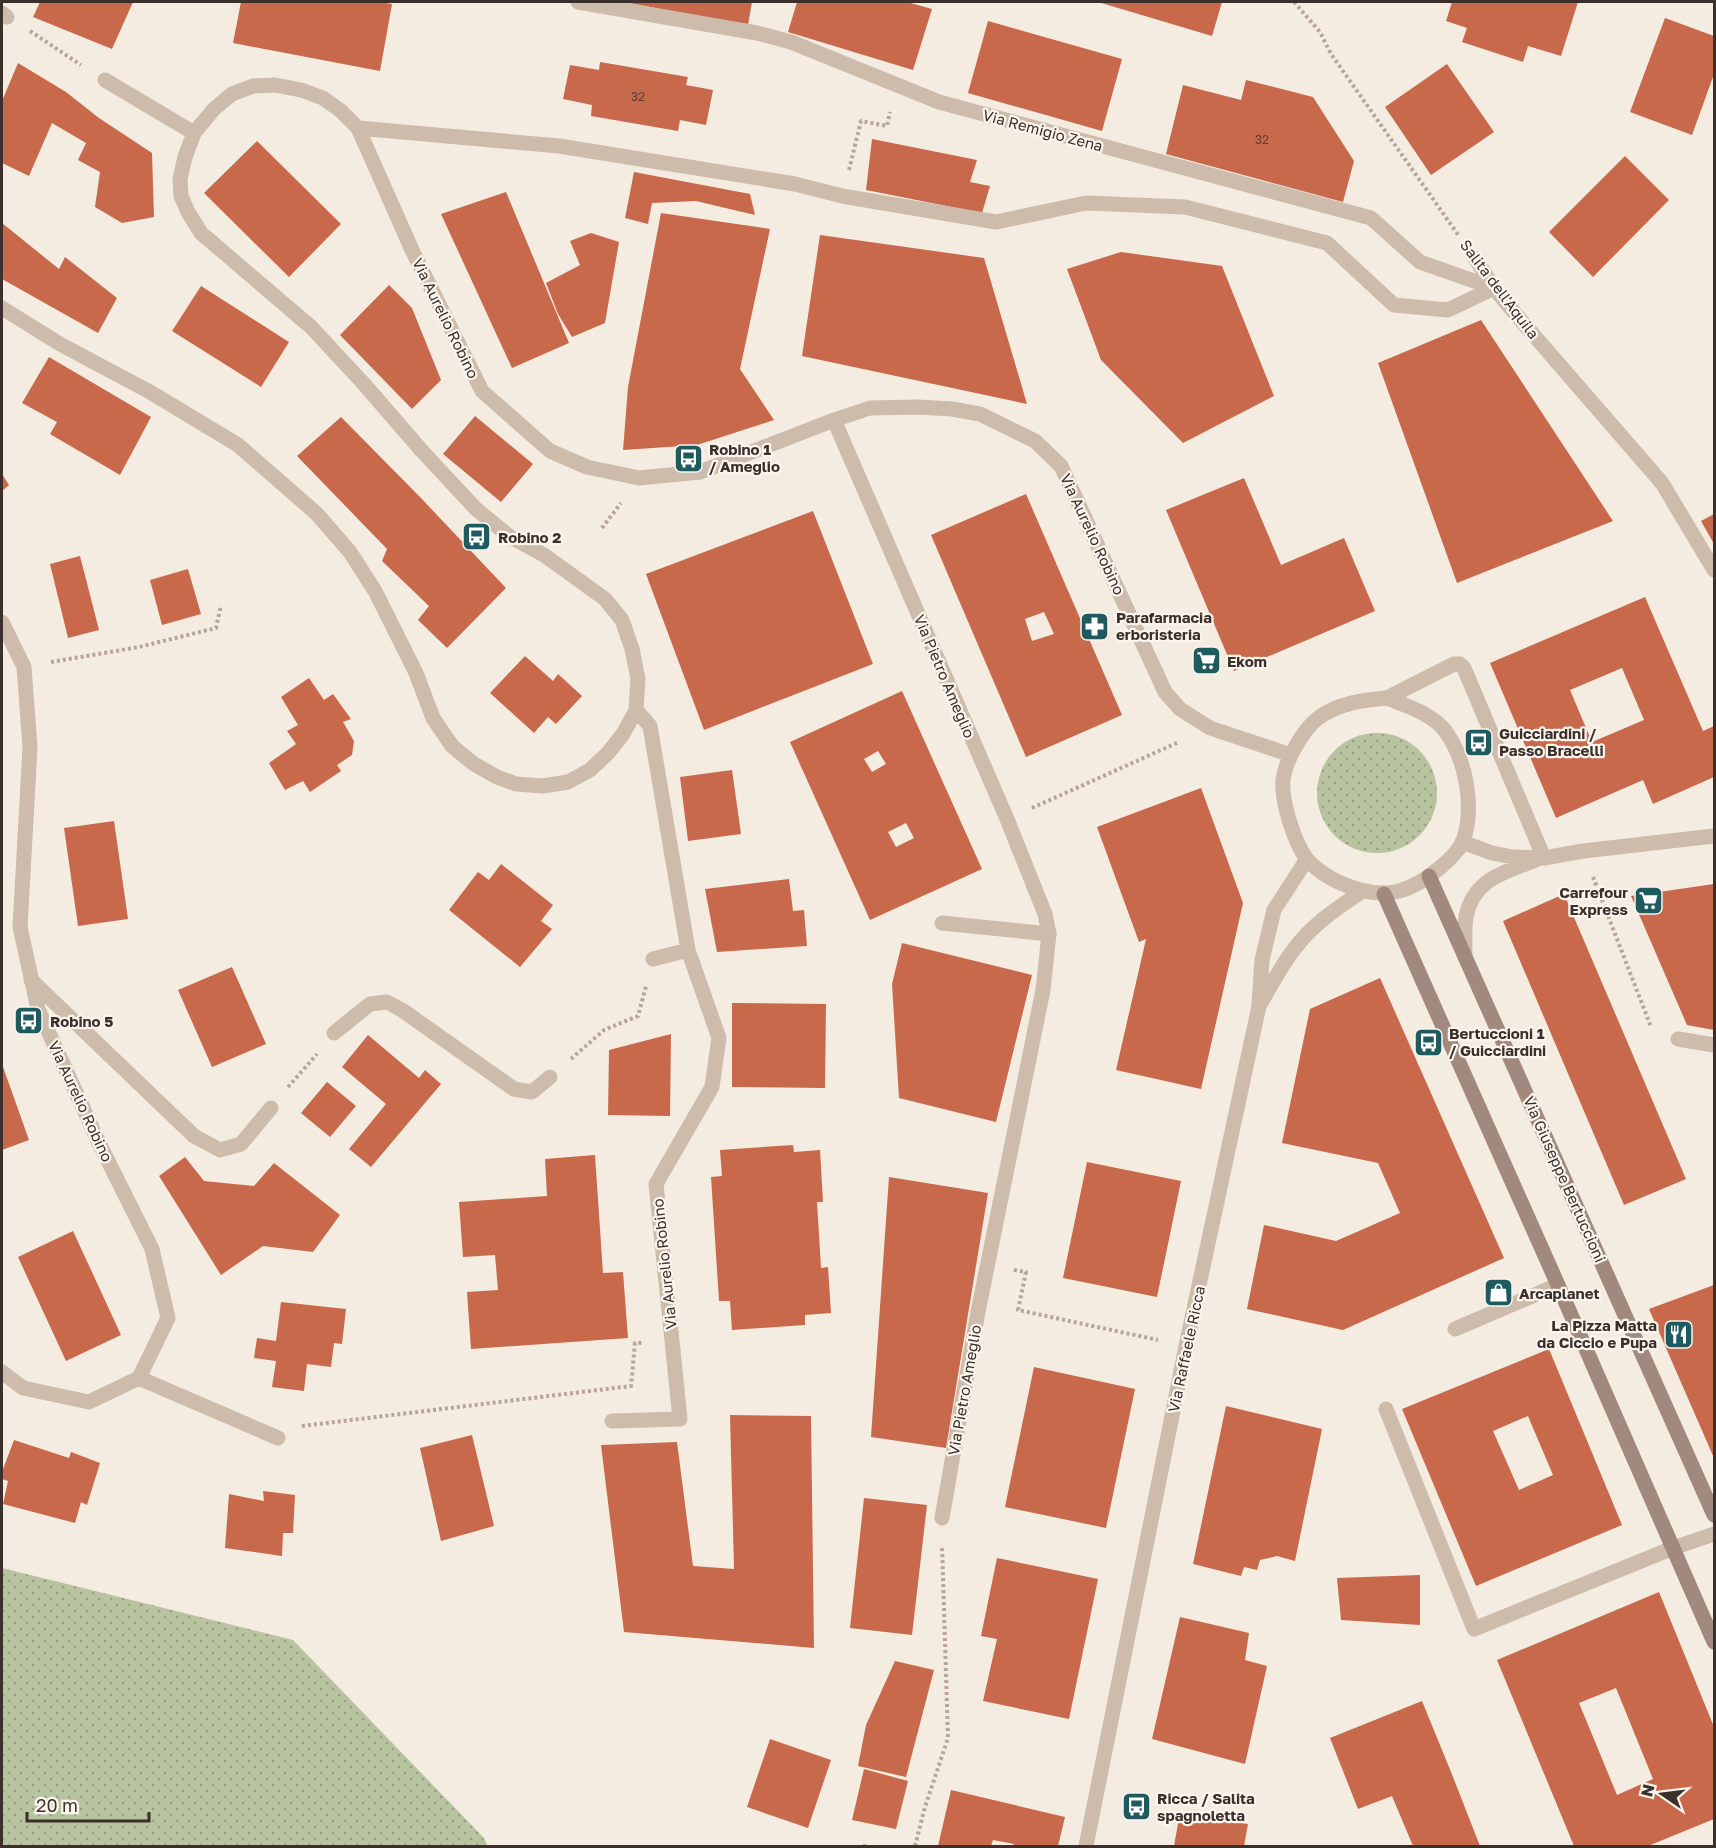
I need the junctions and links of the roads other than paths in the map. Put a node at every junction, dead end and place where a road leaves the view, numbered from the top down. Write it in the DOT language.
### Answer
graph roads {
  1 [pos="578,2"];
  2 [pos="105,80"];
  3 [pos="358,128"];
  4 [pos="194,133"];
  5 [pos="1475,258"];
  6 [pos="1494,288"];
  7 [pos="2,308"];
  8 [pos="834,420"];
  9 [pos="1714,570"];
  10 [pos="2,622"];
  11 [pos="1387,698"];
  12 [pos="636,710"];
  13 [pos="1291,755"];
  14 [pos="1714,836"];
  15 [pos="1462,842"];
  16 [pos="1544,858"];
  17 [pos="1307,859"];
  18 [pos="1429,876"];
  19 [pos="1361,892"];
  20 [pos="1384,894"];
  21 [pos="942,923"];
  22 [pos="1049,934"];
  23 [pos="688,950"];
  24 [pos="1465,956"];
  25 [pos="653,959"];
  26 [pos="31,980"];
  27 [pos="1259,1006"];
  28 [pos="334,1033"];
  29 [pos="1678,1039"];
  30 [pos="1714,1044"];
  31 [pos="550,1077"];
  32 [pos="270,1108"];
  33 [pos="1558,1285"];
  34 [pos="1455,1329"];
  35 [pos="2,1372"];
  36 [pos="139,1378"];
  37 [pos="1386,1409"];
  38 [pos="612,1421"];
  39 [pos="278,1438"];
  40 [pos="1714,1515"];
  41 [pos="942,1518"];
  42 [pos="1714,1534"];
  43 [pos="1673,1548"];
  44 [pos="1714,1642"];
  45 [pos="1086,1846"];
  1 -- 6 [label="street, Via Remigio Zena"];
  2 -- 4 [label="street"];
  3 -- 4 [label="street, Via Aurelio Robino"];
  3 -- 6 [label="street"];
  3 -- 8 [label="street, Via Aurelio Robino"];
  4 -- 12 [label="street, Via Aurelio Robino"];
  5 -- 6 [label="street, Salita dell'Aquila"];
  6 -- 9 [label="street, Salita dell'Aquila"];
  7 -- 12 [label="street, Via Aurelio Robino"];
  8 -- 13 [label="street, Via Aurelio Robino"];
  8 -- 22 [label="street, Via Pietro Ameglio"];
  10 -- 26 [label="street, Via Aurelio Robino"];
  11 -- 13 [label="street"];
  11 -- 15 [label="street"];
  11 -- 16 [label="street"];
  12 -- 23 [label="street, Via Aurelio Robino"];
  13 -- 17 [label="street"];
  14 -- 16 [label="street"];
  15 -- 16 [label="street"];
  15 -- 18 [label="street"];
  16 -- 24 [label="street"];
  17 -- 19 [label="street"];
  17 -- 27 [label="street"];
  18 -- 20 [label="street"];
  18 -- 24 [label="street, Via Giuseppe Bertuccioni"];
  19 -- 20 [label="street"];
  19 -- 27 [label="street, Via Raffaele Ricca"];
  20 -- 33 [label="street"];
  21 -- 22 [label="street"];
  22 -- 41 [label="street, Via Pietro Ameglio"];
  23 -- 25 [label="street"];
  23 -- 38 [label="street, Via Aurelio Robino"];
  24 -- 40 [label="street, Via Giuseppe Bertuccioni"];
  26 -- 32 [label="street"];
  26 -- 36 [label="street, Via Aurelio Robino"];
  27 -- 45 [label="street, Via Raffaele Ricca"];
  28 -- 31 [label="street"];
  29 -- 30 [label="street"];
  33 -- 34 [label="street"];
  33 -- 43 [label="street"];
  35 -- 36 [label="street"];
  36 -- 39 [label="street"];
  37 -- 43 [label="street"];
  42 -- 43 [label="street"];
  43 -- 44 [label="street"];
}
